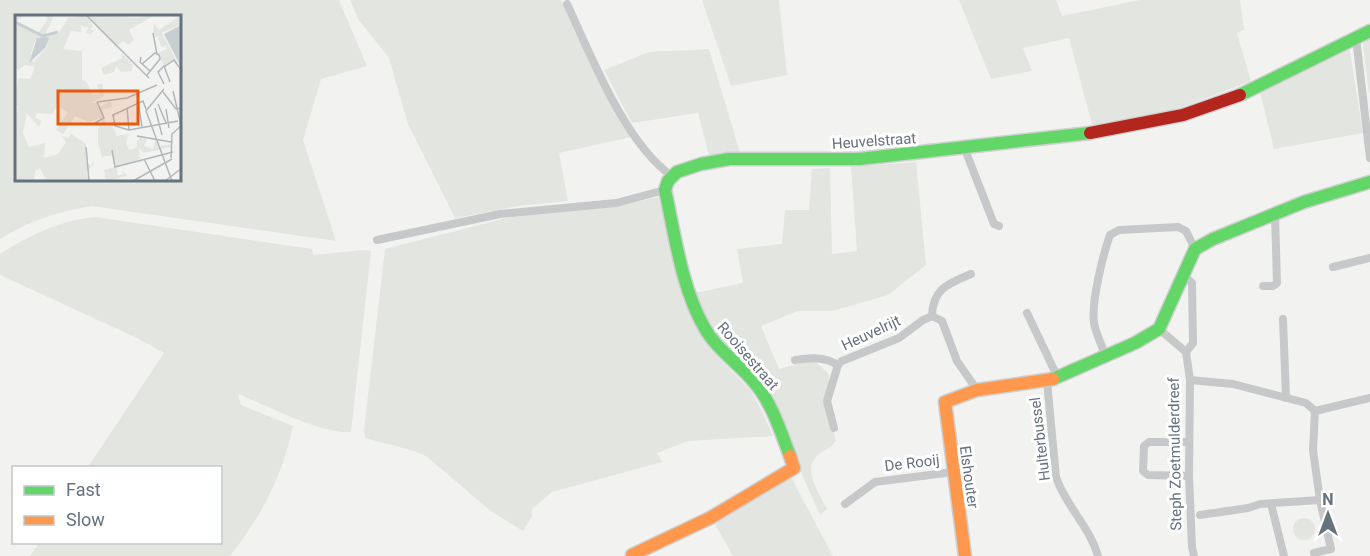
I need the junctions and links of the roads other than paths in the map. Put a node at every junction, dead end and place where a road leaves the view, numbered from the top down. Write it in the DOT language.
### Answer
graph roads {
  1 [pos="567,4"];
  2 [pos="1370,31"];
  3 [pos="1356,38"];
  4 [pos="964,147"];
  5 [pos="1370,158"];
  6 [pos="672,176"];
  7 [pos="1370,182"];
  8 [pos="665,190"];
  9 [pos="1275,214"];
  10 [pos="999,226"];
  11 [pos="377,240"];
  12 [pos="1195,249"];
  13 [pos="1370,258"];
  14 [pos="1333,267"];
  15 [pos="1182,273"];
  16 [pos="971,274"];
  17 [pos="1263,286"];
  18 [pos="1028,313"];
  19 [pos="932,316"];
  20 [pos="1283,319"];
  21 [pos="1159,329"];
  22 [pos="1186,352"];
  23 [pos="1106,355"];
  24 [pos="795,360"];
  25 [pos="838,365"];
  26 [pos="1053,380"];
  27 [pos="1190,380"];
  28 [pos="977,390"];
  29 [pos="1286,398"];
  30 [pos="1370,398"];
  31 [pos="1315,411"];
  32 [pos="834,428"];
  33 [pos="1189,442"];
  34 [pos="953,472"];
  35 [pos="1189,476"];
  36 [pos="1320,500"];
  37 [pos="845,504"];
  38 [pos="1271,504"];
  39 [pos="1200,515"];
  40 [pos="1314,553"];
  41 [pos="632,555"];
  42 [pos="964,556"];
  43 [pos="1098,556"];
  44 [pos="1194,556"];
  45 [pos="1284,556"];
  1 -- 6 [label="street"];
  2 -- 3 [label="street, Heuvelstraat"];
  3 -- 4 [label="street, Heuvelstraat"];
  3 -- 5 [label="street"];
  4 -- 6 [label="street, Heuvelstraat"];
  4 -- 10 [label="street"];
  6 -- 8 [label="street"];
  7 -- 9 [label="street"];
  8 -- 11 [label="street"];
  8 -- 41 [label="street, Rooisestraat"];
  9 -- 12 [label="street"];
  9 -- 17 [label="street"];
  12 -- 15 [label="street"];
  12 -- 23 [label="street"];
  13 -- 14 [label="street"];
  15 -- 21 [label="street"];
  15 -- 22 [label="street, Steph Zoetmulderdreef"];
  16 -- 19 [label="street"];
  18 -- 26 [label="street, Hulterbussel"];
  19 -- 25 [label="street, Heuvelrijt"];
  19 -- 28 [label="street"];
  20 -- 29 [label="street"];
  21 -- 22 [label="street"];
  21 -- 23 [label="street"];
  22 -- 27 [label="street, Steph Zoetmulderdreef"];
  23 -- 26 [label="street"];
  24 -- 25 [label="street, Heuvelrijt"];
  25 -- 32 [label="street, Heuvelrijt"];
  26 -- 28 [label="street"];
  26 -- 43 [label="street, Hulterbussel"];
  27 -- 29 [label="street"];
  27 -- 33 [label="street, Steph Zoetmulderdreef"];
  28 -- 34 [label="street, Elshouter"];
  29 -- 31 [label="street"];
  30 -- 31 [label="street"];
  31 -- 36 [label="street"];
  33 -- 35 [label="street, Steph Zoetmulderdreef"];
  33 -- 35 [label="street"];
  34 -- 37 [label="street, De Rooij"];
  34 -- 42 [label="street, Elshouter"];
  35 -- 44 [label="street, Steph Zoetmulderdreef"];
  36 -- 38 [label="street"];
  36 -- 40 [label="street"];
  38 -- 39 [label="street"];
  38 -- 45 [label="street"];
}
